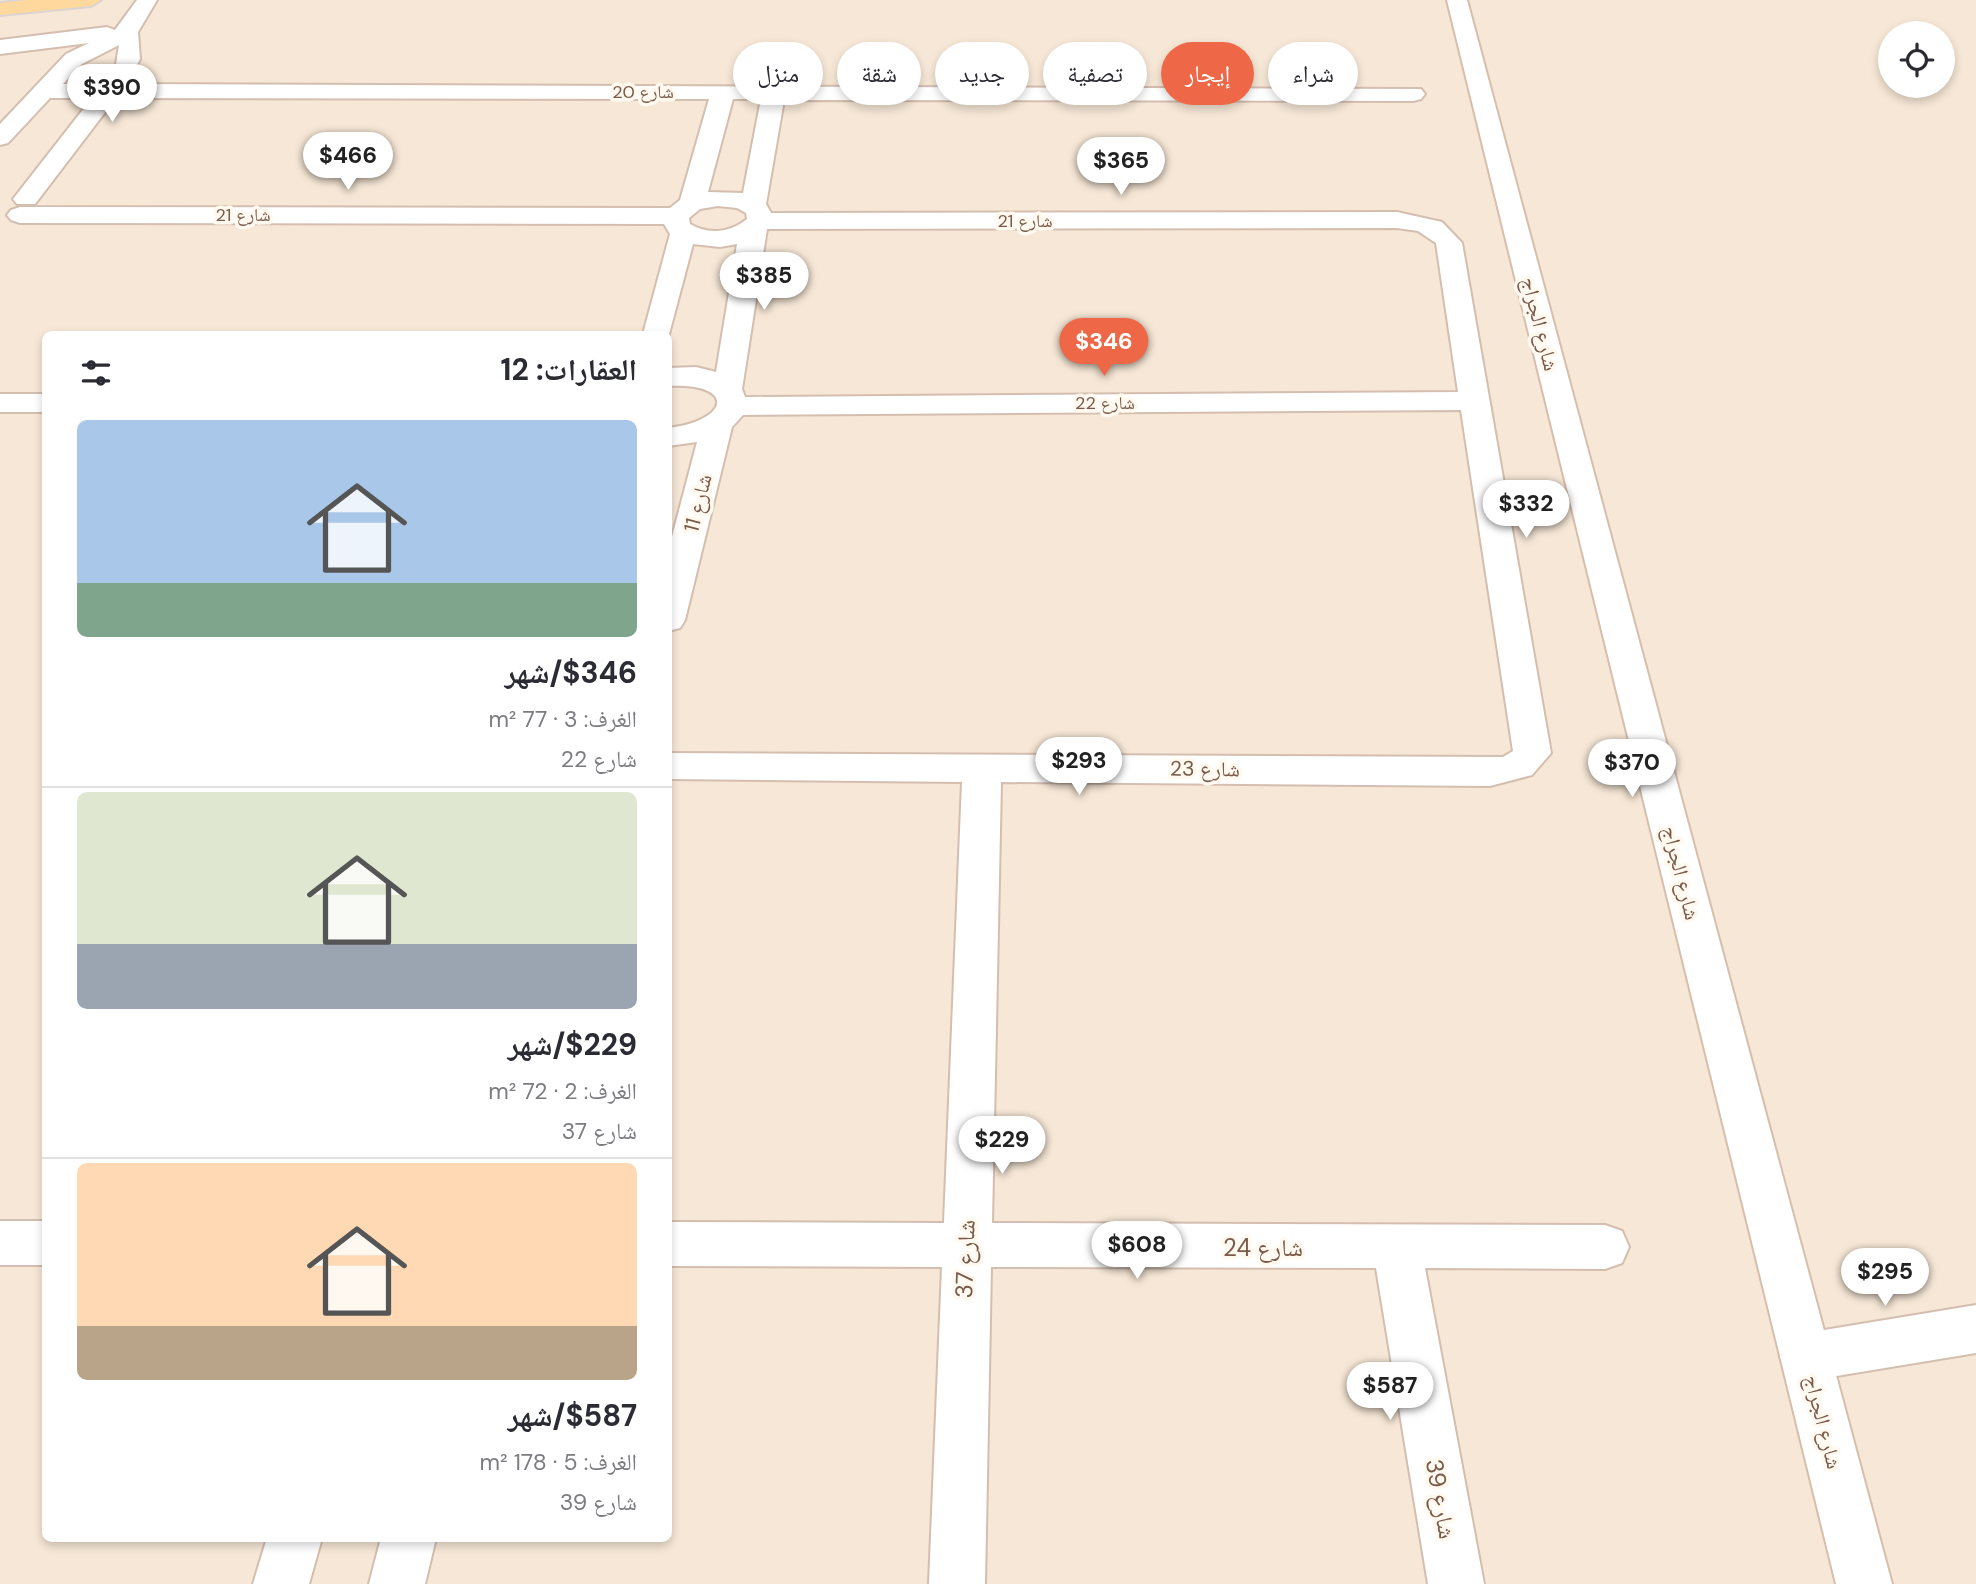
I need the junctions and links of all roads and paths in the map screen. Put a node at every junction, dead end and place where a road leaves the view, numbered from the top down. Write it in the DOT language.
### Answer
graph roads {
  1 [pos="90,0"];
  2 [pos="147,0"];
  3 [pos="1457,0"];
  4 [pos="0,9"];
  5 [pos="127,32"];
  6 [pos="0,47"];
  7 [pos="42,91"];
  8 [pos="110,91"];
  9 [pos="723,92"];
  10 [pos="733,92"];
  11 [pos="823,92"];
  12 [pos="1413,94"];
  13 [pos="772,105"];
  14 [pos="0,138"];
  15 [pos="9,214"];
  16 [pos="683,217"];
  17 [pos="755,218"];
  18 [pos="1449,243"];
  19 [pos="658,331"];
  20 [pos="672,377"];
  21 [pos="1475,401"];
  22 [pos="0,403"];
  23 [pos="42,403"];
  24 [pos="726,407"];
  25 [pos="672,436"];
  26 [pos="672,605"];
  27 [pos="672,766"];
  28 [pos="982,766"];
  29 [pos="0,1242"];
  30 [pos="42,1243"];
  31 [pos="672,1244"];
  32 [pos="965,1245"];
  33 [pos="1605,1247"];
  34 [pos="1397,1248"];
  35 [pos="1976,1329"];
  36 [pos="1806,1357"];
  37 [pos="294,1542"];
  38 [pos="408,1542"];
  39 [pos="281,1584"];
  40 [pos="397,1584"];
  41 [pos="957,1584"];
  42 [pos="1456,1584"];
  43 [pos="1864,1584"];
  1 -- 4 [label="main road"];
  2 -- 5 [label="street"];
  3 -- 36 [label="street, شارع الجراج"];
  5 -- 6 [label="street"];
  5 -- 7 [label="street"];
  5 -- 8 [label="street"];
  7 -- 8 [label="street, شارع 20"];
  7 -- 14 [label="street"];
  8 -- 9 [label="street, شارع 20"];
  8 -- 15 [label="street"];
  9 -- 10 [label="street, شارع 20"];
  9 -- 16 [label="street"];
  11 -- 12 [label="street, شارع 20"];
  13 -- 17 [label="street, شارع 11"];
  15 -- 16 [label="street, شارع 21"];
  16 -- 17 [label="street"];
  16 -- 17 [label="street"];
  16 -- 19 [label="street"];
  17 -- 18 [label="street, شارع 21"];
  17 -- 24 [label="street, شارع 11"];
  18 -- 21 [label="street, شارع 23"];
  20 -- 24 [label="street"];
  21 -- 24 [label="street, شارع 22"];
  21 -- 28 [label="street, شارع 23"];
  22 -- 23 [label="street"];
  24 -- 25 [label="street"];
  24 -- 26 [label="street, شارع 11"];
  27 -- 28 [label="street, شارع 23"];
  28 -- 32 [label="street, شارع 37"];
  29 -- 30 [label="street"];
  31 -- 32 [label="street, شارع 24"];
  32 -- 34 [label="street, شارع 24"];
  32 -- 41 [label="street, شارع 37"];
  33 -- 34 [label="street, شارع 24"];
  34 -- 42 [label="street, شارع 39"];
  35 -- 36 [label="street"];
  36 -- 43 [label="street, شارع الجراج"];
  37 -- 39 [label="street"];
  38 -- 40 [label="street"];
}
